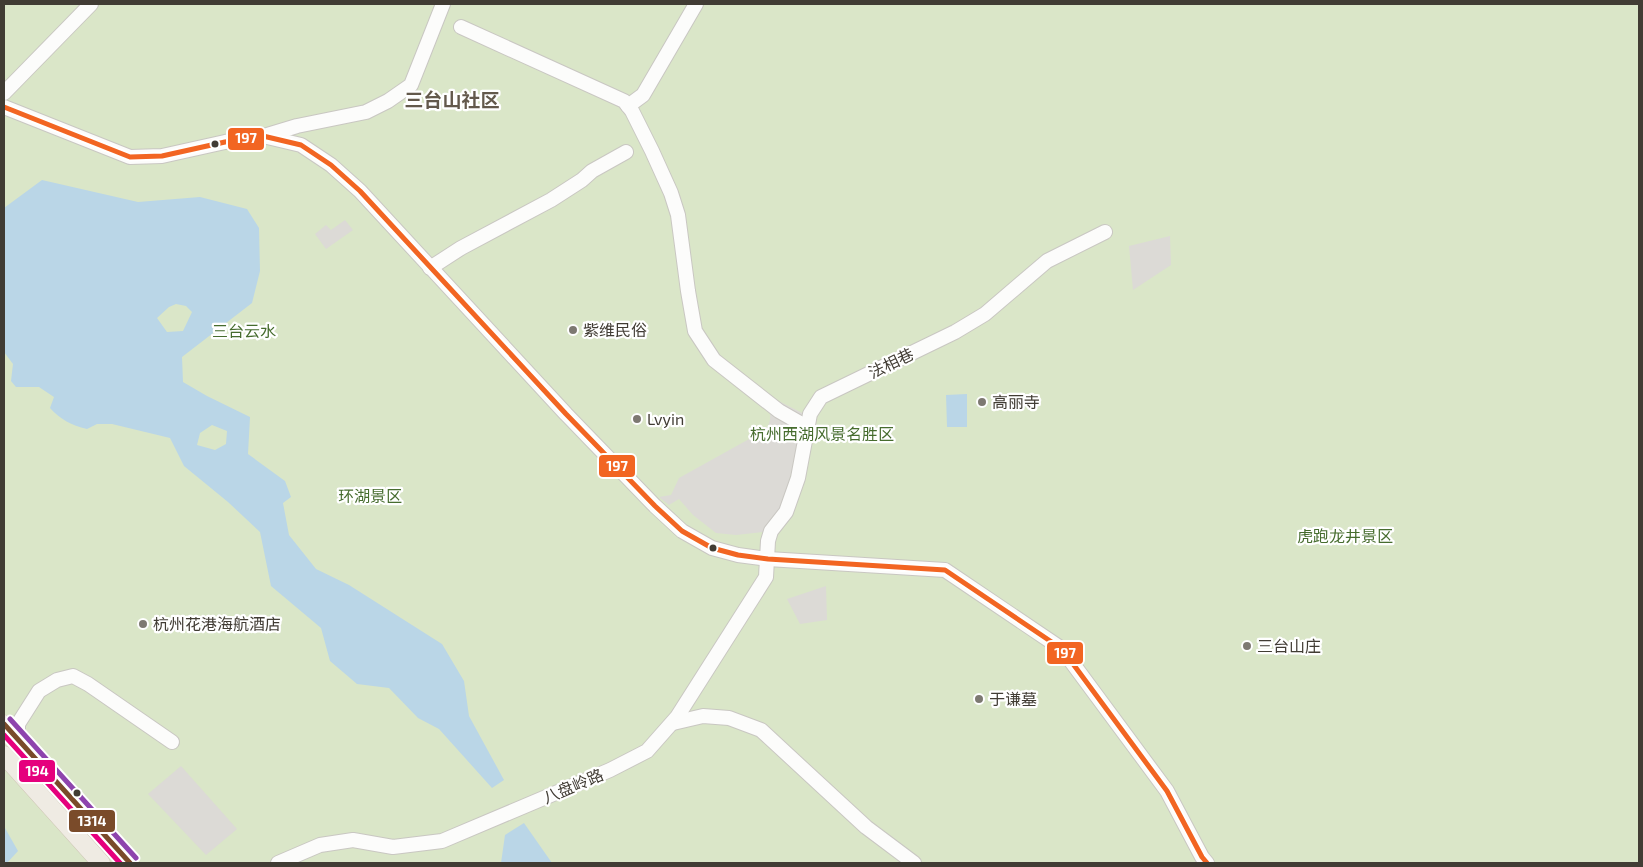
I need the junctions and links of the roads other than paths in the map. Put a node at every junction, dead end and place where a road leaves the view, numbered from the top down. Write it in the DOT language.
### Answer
graph roads {
  1 [pos="91,4"];
  2 [pos="443,4"];
  3 [pos="696,4"];
  4 [pos="461,28"];
  5 [pos="9,80"];
  6 [pos="4,93"];
  7 [pos="628,106"];
  8 [pos="4,108"];
  9 [pos="263,136"];
  10 [pos="626,152"];
  11 [pos="1105,232"];
  12 [pos="430,268"];
  13 [pos="807,427"];
  14 [pos="768,559"];
  15 [pos="672,723"];
  16 [pos="4,724"];
  17 [pos="18,739"];
  18 [pos="172,742"];
  19 [pos="4,755"];
  20 [pos="101,863"];
  21 [pos="130,863"];
  22 [pos="278,863"];
  23 [pos="914,863"];
  24 [pos="1207,863"];
  1 -- 5 [label="street"];
  2 -- 9 [label="street"];
  3 -- 7 [label="street"];
  4 -- 7 [label="street"];
  5 -- 6 [label="street"];
  7 -- 13 [label="street"];
  8 -- 9 [label="street"];
  9 -- 12 [label="street"];
  10 -- 12 [label="street"];
  11 -- 13 [label="street, 法相巷"];
  12 -- 14 [label="street"];
  13 -- 14 [label="street, 法相巷"];
  14 -- 15 [label="street, 八盘岭路"];
  14 -- 24 [label="street"];
  15 -- 22 [label="street, 八盘岭路"];
  15 -- 23 [label="street"];
  16 -- 17 [label="main road"];
  17 -- 18 [label="street"];
  17 -- 21 [label="main road"];
  19 -- 20 [label="main road"];
}
